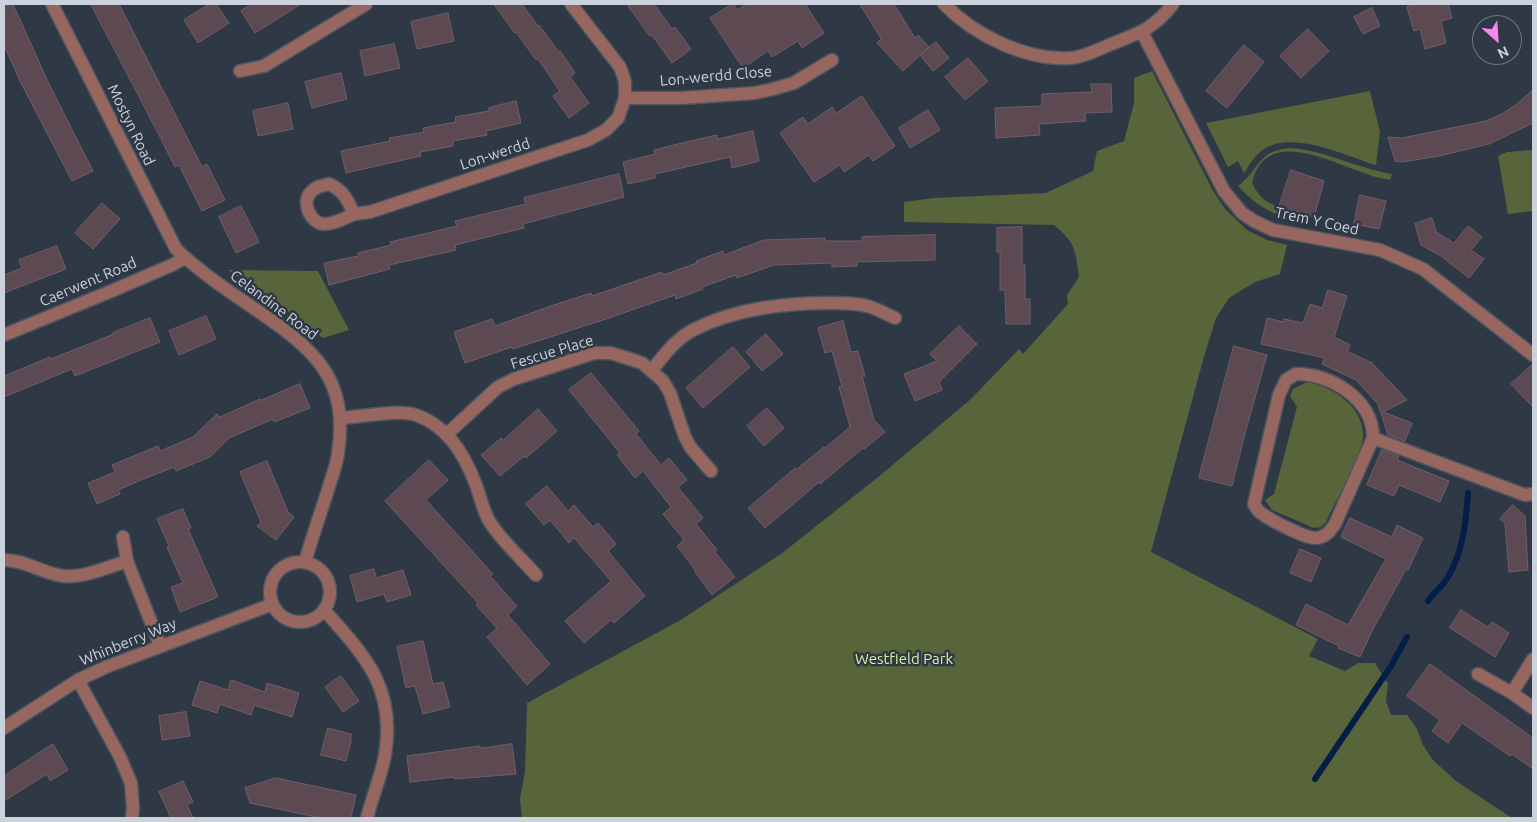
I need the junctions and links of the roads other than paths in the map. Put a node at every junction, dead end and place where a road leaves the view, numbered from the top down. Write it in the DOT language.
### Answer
graph roads {
  1 [pos="52,4"];
  2 [pos="366,4"];
  3 [pos="571,4"];
  4 [pos="944,4"];
  5 [pos="1173,4"];
  6 [pos="1142,32"];
  7 [pos="832,60"];
  8 [pos="240,71"];
  9 [pos="625,98"];
  10 [pos="354,214"];
  11 [pos="185,258"];
  12 [pos="895,318"];
  13 [pos="4,335"];
  14 [pos="1533,355"];
  15 [pos="652,370"];
  16 [pos="340,418"];
  17 [pos="447,434"];
  18 [pos="1373,438"];
  19 [pos="711,471"];
  20 [pos="1533,494"];
  21 [pos="123,537"];
  22 [pos="4,560"];
  23 [pos="127,561"];
  24 [pos="305,562"];
  25 [pos="536,575"];
  26 [pos="273,604"];
  27 [pos="324,610"];
  28 [pos="160,645"];
  29 [pos="1533,659"];
  30 [pos="1478,674"];
  31 [pos="78,680"];
  32 [pos="1512,693"];
  33 [pos="1533,708"];
  34 [pos="4,728"];
  35 [pos="132,818"];
  36 [pos="367,818"];
  1 -- 11 [label="street, Mostyn Road"];
  2 -- 8 [label="street"];
  3 -- 9 [label="street"];
  4 -- 6 [label="street"];
  5 -- 6 [label="street"];
  6 -- 14 [label="street, Trem Y Coed"];
  7 -- 9 [label="street, Lon-werdd Close"];
  9 -- 10 [label="street, Lon-werdd"];
  11 -- 13 [label="street, Caerwent Road"];
  11 -- 16 [label="street, Celandine Road"];
  12 -- 15 [label="street"];
  15 -- 17 [label="street, Fescue Place"];
  15 -- 19 [label="street, Fescue Place"];
  16 -- 17 [label="street"];
  16 -- 24 [label="street, Celandine Road"];
  17 -- 25 [label="street"];
  18 -- 18 [label="street"];
  18 -- 20 [label="street"];
  21 -- 23 [label="street"];
  22 -- 23 [label="street"];
  23 -- 28 [label="street"];
  24 -- 26 [label="street"];
  24 -- 27 [label="street"];
  26 -- 27 [label="street"];
  26 -- 28 [label="street, Whinberry Way"];
  27 -- 36 [label="street"];
  28 -- 31 [label="street, Whinberry Way"];
  29 -- 32 [label="street"];
  30 -- 32 [label="street"];
  31 -- 34 [label="street, Whinberry Way"];
  31 -- 35 [label="street"];
  32 -- 33 [label="street"];
}
